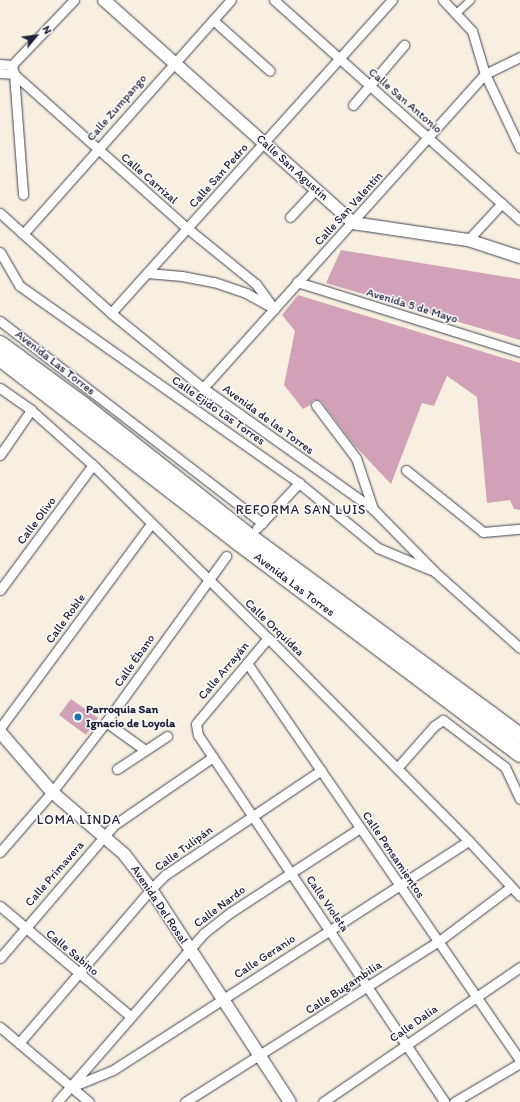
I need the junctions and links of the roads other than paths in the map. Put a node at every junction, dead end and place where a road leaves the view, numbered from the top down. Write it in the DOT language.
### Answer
graph roads {
  1 [pos="74,0"];
  2 [pos="104,0"];
  3 [pos="231,0"];
  4 [pos="274,0"];
  5 [pos="443,0"];
  6 [pos="470,0"];
  7 [pos="388,1"];
  8 [pos="457,12"];
  9 [pos="213,20"];
  10 [pos="404,45"];
  11 [pos="520,57"];
  12 [pos="338,59"];
  13 [pos="173,63"];
  14 [pos="0,64"];
  15 [pos="13,70"];
  16 [pos="270,71"];
  17 [pos="0,73"];
  18 [pos="485,74"];
  19 [pos="369,85"];
  20 [pos="353,105"];
  21 [pos="520,126"];
  22 [pos="511,129"];
  23 [pos="429,138"];
  24 [pos="264,143"];
  25 [pos="520,148"];
  26 [pos="98,149"];
  27 [pos="316,189"];
  28 [pos="23,195"];
  29 [pos="502,203"];
  30 [pos="0,213"];
  31 [pos="290,217"];
  32 [pos="520,220"];
  33 [pos="353,223"];
  34 [pos="188,228"];
  35 [pos="23,234"];
  36 [pos="468,240"];
  37 [pos="0,252"];
  38 [pos="520,257"];
  39 [pos="147,273"];
  40 [pos="298,282"];
  41 [pos="274,309"];
  42 [pos="111,313"];
  43 [pos="0,321"];
  44 [pos="0,333"];
  45 [pos="0,344"];
  46 [pos="520,352"];
  47 [pos="0,358"];
  48 [pos="0,365"];
  49 [pos="35,376"];
  50 [pos="0,388"];
  51 [pos="202,388"];
  52 [pos="316,405"];
  53 [pos="77,408"];
  54 [pos="31,410"];
  55 [pos="0,454"];
  56 [pos="93,466"];
  57 [pos="406,470"];
  58 [pos="299,482"];
  59 [pos="373,509"];
  60 [pos="150,525"];
  61 [pos="520,529"];
  62 [pos="226,556"];
  63 [pos="435,572"];
  64 [pos="207,581"];
  65 [pos="0,590"];
  66 [pos="268,638"];
  67 [pos="520,648"];
  68 [pos="247,663"];
  69 [pos="200,719"];
  70 [pos="106,722"];
  71 [pos="0,728"];
  72 [pos="0,732"];
  73 [pos="167,736"];
  74 [pos="520,736"];
  75 [pos="145,750"];
  76 [pos="520,754"];
  77 [pos="213,757"];
  78 [pos="397,768"];
  79 [pos="117,769"];
  80 [pos="321,770"];
  81 [pos="52,792"];
  82 [pos="520,799"];
  83 [pos="252,815"];
  84 [pos="360,828"];
  85 [pos="103,837"];
  86 [pos="469,841"];
  87 [pos="0,852"];
  88 [pos="290,872"];
  89 [pos="398,886"];
  90 [pos="511,887"];
  91 [pos="151,889"];
  92 [pos="520,896"];
  93 [pos="0,906"];
  94 [pos="25,928"];
  95 [pos="330,929"];
  96 [pos="439,941"];
  97 [pos="188,948"];
  98 [pos="0,958"];
  99 [pos="520,967"];
  100 [pos="77,973"];
  101 [pos="369,986"];
  102 [pos="477,996"];
  103 [pos="222,999"];
  104 [pos="130,1016"];
  105 [pos="0,1027"];
  106 [pos="19,1043"];
  107 [pos="408,1044"];
  108 [pos="260,1056"];
  109 [pos="520,1062"];
  110 [pos="71,1086"];
  111 [pos="57,1102"];
  112 [pos="89,1102"];
  113 [pos="185,1102"];
  114 [pos="290,1102"];
  115 [pos="323,1102"];
  116 [pos="445,1102"];
  117 [pos="454,1102"];
  1 -- 15 [label="street"];
  2 -- 13 [label="street, Calle San Agustín"];
  3 -- 9 [label="street, Calle Zumpango"];
  4 -- 12 [label="street, Calle San Antonio"];
  5 -- 8 [label="street"];
  6 -- 8 [label="street"];
  7 -- 12 [label="street, Calle San Pedro"];
  8 -- 18 [label="street"];
  9 -- 13 [label="street, Calle Zumpango"];
  9 -- 16 [label="street"];
  10 -- 19 [label="street"];
  11 -- 18 [label="street, Calle San Valentín"];
  12 -- 19 [label="street, Calle San Antonio"];
  12 -- 24 [label="street, Calle San Pedro"];
  13 -- 24 [label="street, Calle San Agustín"];
  13 -- 26 [label="street, Calle Zumpango"];
  14 -- 15 [label="street"];
  15 -- 17 [label="street"];
  15 -- 26 [label="street, Calle Carrizal"];
  15 -- 28 [label="street"];
  18 -- 22 [label="street"];
  18 -- 23 [label="street, Calle San Valentín"];
  19 -- 20 [label="street"];
  19 -- 23 [label="street, Calle San Antonio"];
  21 -- 22 [label="street"];
  22 -- 25 [label="street"];
  23 -- 29 [label="street, Calle San Antonio"];
  23 -- 33 [label="street, Calle San Valentín"];
  24 -- 27 [label="street, Calle San Agustín"];
  24 -- 34 [label="street, Calle San Pedro"];
  26 -- 34 [label="street, Calle Carrizal"];
  26 -- 35 [label="street, Calle Zumpango"];
  27 -- 31 [label="street"];
  27 -- 33 [label="street, Calle San Agustín"];
  29 -- 32 [label="street, Calle San Antonio"];
  29 -- 36 [label="street"];
  30 -- 35 [label="street, Avenida de las Torres"];
  33 -- 36 [label="street"];
  33 -- 40 [label="street, Calle San Valentín"];
  34 -- 39 [label="street, Calle San Pedro"];
  34 -- 41 [label="street, Calle Carrizal"];
  35 -- 42 [label="street, Avenida de las Torres"];
  36 -- 38 [label="street"];
  37 -- 58 [label="street, Calle Ejido Las Torres"];
  39 -- 41 [label="street"];
  39 -- 42 [label="street, Calle San Pedro"];
  40 -- 41 [label="street, Calle San Valentín"];
  40 -- 46 [label="street, Avenida 5 de Mayo"];
  41 -- 51 [label="street, Calle San Valentín"];
  42 -- 51 [label="street, Avenida de las Torres"];
  43 -- 58 [label="street, Avenida Las Torres"];
  44 -- 53 [label="highway"];
  45 -- 49 [label="highway"];
  47 -- 49 [label="highway"];
  48 -- 53 [label="highway"];
  49 -- 53 [label="highway"];
  50 -- 54 [label="street, Calle Orquídea"];
  51 -- 59 [label="street, Avenida de las Torres"];
  52 -- 59 [label="street"];
  53 -- 74 [label="highway, Avenida Las Torres"];
  53 -- 76 [label="highway, Avenida Las Torres"];
  54 -- 55 [label="street"];
  54 -- 56 [label="street, Calle Orquídea"];
  56 -- 60 [label="street, Calle Orquídea"];
  56 -- 65 [label="street, Calle Olivo"];
  57 -- 61 [label="street"];
  58 -- 63 [label="street, Calle Ejido Las Torres"];
  59 -- 63 [label="street, Avenida de las Torres"];
  60 -- 64 [label="street, Calle Orquídea"];
  60 -- 71 [label="street, Calle Roble"];
  62 -- 64 [label="street, Calle Ébano"];
  63 -- 67 [label="street, Avenida de las Torres"];
  64 -- 66 [label="street, Calle Orquídea"];
  64 -- 70 [label="street, Calle Ébano"];
  66 -- 68 [label="street, Calle Arrayán"];
  66 -- 78 [label="street, Calle Orquídea"];
  68 -- 69 [label="street, Calle Arrayán"];
  68 -- 80 [label="street, Calle Pensamientos"];
  69 -- 77 [label="street, Calle Violeta"];
  70 -- 75 [label="street"];
  70 -- 81 [label="street, Calle Ébano"];
  72 -- 81 [label="street, Avenida Del Rosal"];
  73 -- 75 [label="street"];
  75 -- 79 [label="street"];
  77 -- 83 [label="street, Calle Violeta"];
  77 -- 85 [label="street, Calle Primavera"];
  78 -- 82 [label="street"];
  78 -- 86 [label="street, Calle Orquídea"];
  80 -- 83 [label="street, Calle Tulipán"];
  80 -- 84 [label="street, Calle Pensamientos"];
  81 -- 85 [label="street, Avenida Del Rosal"];
  81 -- 87 [label="street, Calle Ébano"];
  83 -- 88 [label="street, Calle Violeta"];
  83 -- 91 [label="street, Calle Tulipán"];
  84 -- 88 [label="street, Calle Nardo"];
  84 -- 89 [label="street, Calle Pensamientos"];
  85 -- 91 [label="street, Avenida Del Rosal"];
  85 -- 94 [label="street, Calle Primavera"];
  86 -- 89 [label="street, Calle Geranio"];
  86 -- 90 [label="street, Calle Orquídea"];
  88 -- 95 [label="street, Calle Violeta"];
  88 -- 97 [label="street, Calle Nardo"];
  89 -- 95 [label="street, Calle Geranio"];
  89 -- 96 [label="street, Calle Pensamientos"];
  90 -- 92 [label="street, Calle Orquídea"];
  90 -- 96 [label="street, Calle Bugambilia"];
  91 -- 97 [label="street, Avenida Del Rosal"];
  91 -- 100 [label="street, Calle Tulipán"];
  93 -- 94 [label="street, Calle Sabino"];
  94 -- 98 [label="street, Calle Primavera"];
  94 -- 100 [label="street, Calle Sabino"];
  95 -- 101 [label="street, Calle Violeta"];
  95 -- 103 [label="street, Calle Geranio"];
  96 -- 101 [label="street, Calle Bugambilia"];
  96 -- 102 [label="street, Calle Pensamientos"];
  97 -- 103 [label="street, Avenida Del Rosal"];
  97 -- 104 [label="street, Calle Nardo"];
  99 -- 102 [label="street, Calle Dalia"];
  100 -- 104 [label="street, Calle Sabino"];
  100 -- 106 [label="street, Calle Tulipán"];
  101 -- 107 [label="street, Calle Violeta"];
  101 -- 108 [label="street, Calle Bugambilia"];
  102 -- 107 [label="street, Calle Dalia"];
  102 -- 109 [label="street, Calle Pensamientos"];
  103 -- 108 [label="street, Avenida Del Rosal"];
  103 -- 110 [label="street, Calle Geranio"];
  104 -- 110 [label="street, Calle Nardo"];
  105 -- 106 [label="street"];
  106 -- 110 [label="street"];
  107 -- 115 [label="street, Calle Dalia"];
  107 -- 116 [label="street, Calle Violeta"];
  108 -- 113 [label="street, Calle Bugambilia"];
  108 -- 114 [label="street, Avenida Del Rosal"];
  109 -- 117 [label="street"];
  110 -- 111 [label="street, Calle Nardo"];
  110 -- 112 [label="street"];
}
